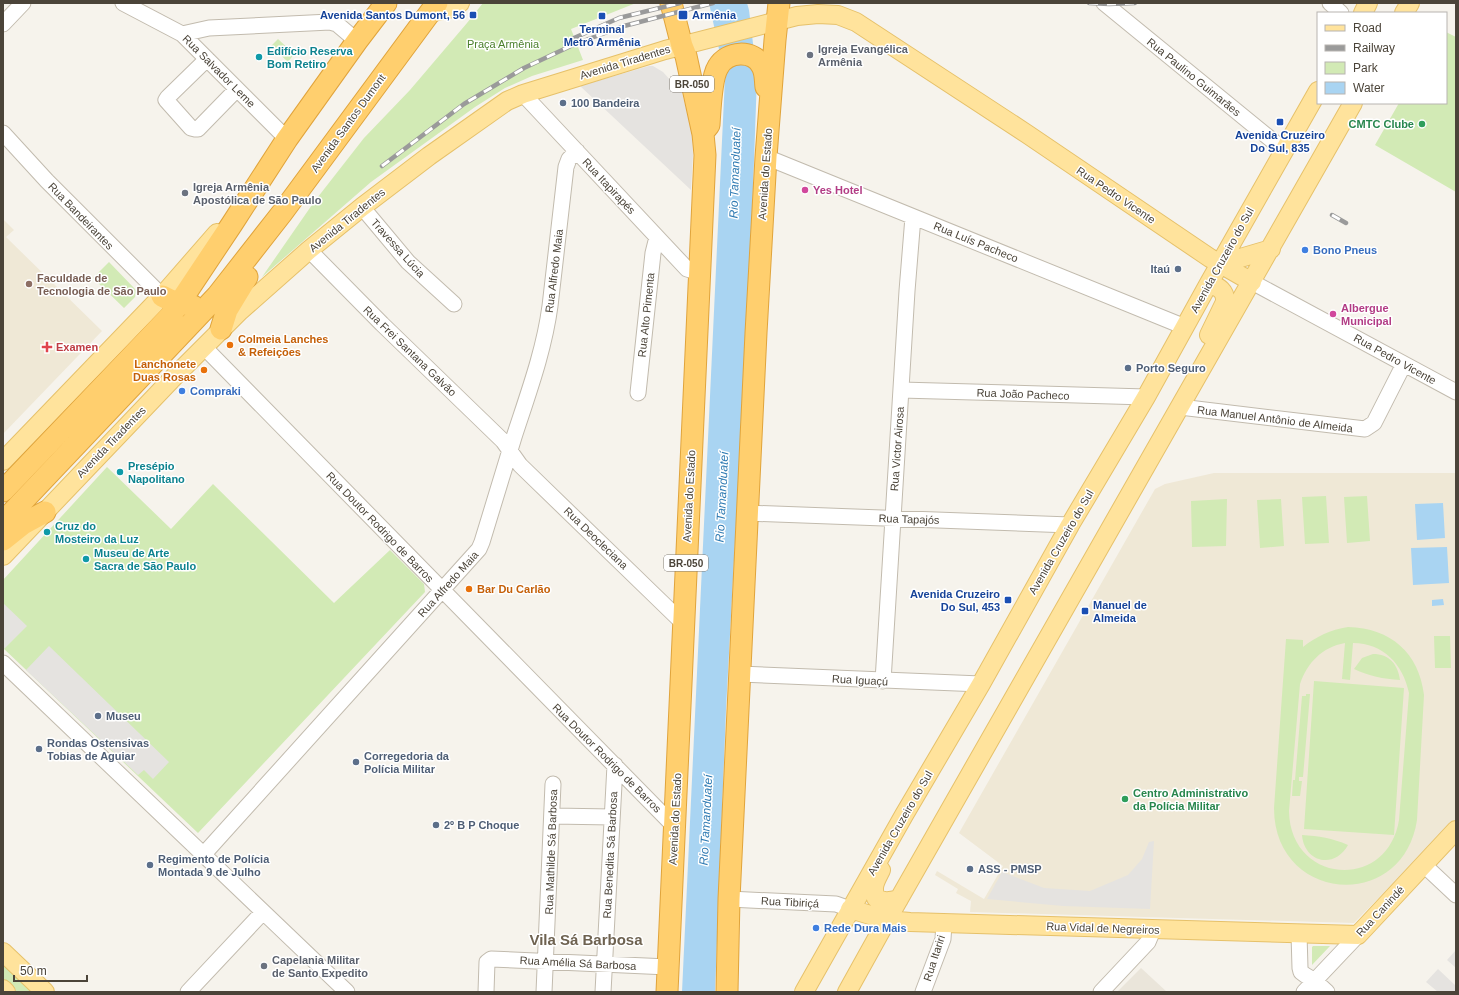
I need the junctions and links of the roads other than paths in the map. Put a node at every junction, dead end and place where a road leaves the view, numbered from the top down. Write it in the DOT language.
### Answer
graph roads {
  1 [pos="23,3"];
  2 [pos="123,3"];
  3 [pos="386,3"];
  4 [pos="460,3"];
  5 [pos="671,3"];
  6 [pos="1104,3"];
  7 [pos="1330,3"];
  8 [pos="1368,3"];
  9 [pos="1410,3"];
  10 [pos="433,8"];
  11 [pos="374,11"];
  12 [pos="1340,12"];
  13 [pos="1363,12"];
  14 [pos="1405,12"];
  15 [pos="771,17"];
  16 [pos="3,24"];
  17 [pos="182,34"];
  18 [pos="357,41"];
  19 [pos="682,46"];
  20 [pos="207,59"];
  21 [pos="237,89"];
  22 [pos="1317,93"];
  23 [pos="523,94"];
  24 [pos="770,103"];
  25 [pos="1347,106"];
  26 [pos="3,133"];
  27 [pos="703,134"];
  28 [pos="287,139"];
  29 [pos="1284,150"];
  30 [pos="577,152"];
  31 [pos="766,157"];
  32 [pos="362,206"];
  33 [pos="282,213"];
  34 [pos="913,217"];
  35 [pos="657,237"];
  36 [pos="1270,248"];
  37 [pos="309,250"];
  38 [pos="1220,264"];
  39 [pos="700,273"];
  40 [pos="1252,282"];
  41 [pos="1208,283"];
  42 [pos="171,300"];
  43 [pos="454,304"];
  44 [pos="206,308"];
  45 [pos="233,310"];
  46 [pos="1185,326"];
  47 [pos="221,329"];
  48 [pos="204,346"];
  49 [pos="1404,364"];
  50 [pos="1204,366"];
  51 [pos="901,390"];
  52 [pos="1456,392"];
  53 [pos="638,393"];
  54 [pos="1146,397"];
  55 [pos="1180,407"];
  56 [pos="511,451"];
  57 [pos="3,461"];
  58 [pos="3,491"];
  59 [pos="45,512"];
  60 [pos="747,514"];
  61 [pos="893,519"];
  62 [pos="3,522"];
  63 [pos="1070,525"];
  64 [pos="3,540"];
  65 [pos="3,556"];
  66 [pos="442,591"];
  67 [pos="684,623"];
  68 [pos="3,663"];
  69 [pos="740,674"];
  70 [pos="883,681"];
  71 [pos="981,684"];
  72 [pos="615,766"];
  73 [pos="553,784"];
  74 [pos="904,815"];
  75 [pos="553,816"];
  76 [pos="612,817"];
  77 [pos="674,826"];
  78 [pos="1456,830"];
  79 [pos="204,854"];
  80 [pos="1424,864"];
  81 [pos="1456,895"];
  82 [pos="729,899"];
  83 [pos="899,899"];
  84 [pos="850,909"];
  85 [pos="263,912"];
  86 [pos="887,920"];
  87 [pos="944,923"];
  88 [pos="1152,930"];
  89 [pos="1299,934"];
  90 [pos="1358,935"];
  91 [pos="3,952"];
  92 [pos="546,962"];
  93 [pos="604,964"];
  94 [pos="668,967"];
  95 [pos="1315,981"];
  96 [pos="3,989"];
  97 [pos="6,992"];
  98 [pos="45,992"];
  99 [pos="188,992"];
  100 [pos="347,992"];
  101 [pos="486,992"];
  102 [pos="544,992"];
  103 [pos="603,992"];
  104 [pos="667,992"];
  105 [pos="727,992"];
  106 [pos="804,992"];
  107 [pos="847,992"];
  108 [pos="923,992"];
  109 [pos="1101,992"];
  110 [pos="1304,992"];
  111 [pos="1326,992"];
  1 -- 16 [label="street"];
  2 -- 17 [label="street, Rua Salvador Leme"];
  3 -- 11 [label="highway"];
  4 -- 10 [label="main road, Avenida Santos Dumont"];
  5 -- 19 [label="highway, Avenida do Estado / BR-050"];
  6 -- 29 [label="street, Rua Paulino Guimarães"];
  7 -- 12 [label="street"];
  8 -- 13 [label="main road"];
  9 -- 14 [label="main road"];
  10 -- 33 [label="highway, Avenida Santos Dumont"];
  11 -- 18 [label="highway"];
  15 -- 19 [label="main road, Avenida Tiradentes"];
  15 -- 24 [label="highway, Avenida do Estado"];
  15 -- 38 [label="main road, Rua Pedro Vicente"];
  17 -- 18 [label="street"];
  17 -- 20 [label="street, Rua Salvador Leme"];
  18 -- 28 [label="highway"];
  19 -- 23 [label="main road, Avenida Tiradentes"];
  19 -- 27 [label="highway, Avenida do Estado / BR-050"];
  20 -- 21 [label="street, Rua Salvador Leme"];
  20 -- 21 [label="street"];
  21 -- 28 [label="street, Rua Salvador Leme"];
  22 -- 29 [label="main road, Avenida Cruzeiro do Sul"];
  23 -- 30 [label="street, Rua Itapirapés"];
  23 -- 32 [label="main road, Avenida Tiradentes"];
  24 -- 27 [label="highway"];
  24 -- 31 [label="highway, Avenida do Estado"];
  25 -- 36 [label="main road"];
  26 -- 42 [label="street, Rua Bandeirantes"];
  27 -- 39 [label="highway, Avenida do Estado / BR-050"];
  28 -- 42 [label="highway"];
  29 -- 38 [label="main road, Avenida Cruzeiro do Sul"];
  30 -- 35 [label="street, Rua Itapirapés"];
  30 -- 56 [label="street, Rua Alfredo Maia"];
  31 -- 34 [label="street, Rua Luís Pacheco"];
  31 -- 60 [label="highway, Avenida do Estado"];
  32 -- 37 [label="main road, Avenida Tiradentes"];
  32 -- 43 [label="street, Travessa Lúcia"];
  33 -- 44 [label="highway, Avenida Santos Dumont"];
  33 -- 45 [label="highway"];
  34 -- 46 [label="street, Rua Luís Pacheco"];
  34 -- 51 [label="street, Rua Victor Airosa"];
  35 -- 39 [label="street, Rua Itapirapés"];
  35 -- 53 [label="street, Rua Alto Pimenta"];
  36 -- 38 [label="main road"];
  36 -- 40 [label="main road"];
  37 -- 45 [label="main road, Avenida Tiradentes"];
  37 -- 56 [label="street, Rua Frei Santana Galvão"];
  38 -- 40 [label="main road, Rua Pedro Vicente"];
  38 -- 41 [label="main road, Avenida Cruzeiro do Sul"];
  39 -- 67 [label="highway, Avenida do Estado / BR-050"];
  40 -- 49 [label="street, Rua Pedro Vicente"];
  40 -- 50 [label="main road"];
  41 -- 46 [label="main road, Avenida Cruzeiro do Sul"];
  41 -- 50 [label="main road"];
  42 -- 44 [label="highway"];
  42 -- 57 [label="main road"];
  42 -- 58 [label="highway"];
  44 -- 45 [label="highway"];
  44 -- 62 [label="highway"];
  45 -- 47 [label="highway"];
  46 -- 54 [label="main road, Avenida Cruzeiro do Sul"];
  47 -- 48 [label="main road, Avenida Tiradentes"];
  48 -- 59 [label="main road, Avenida Tiradentes"];
  48 -- 66 [label="street, Rua Doutor Rodrigo de Barros"];
  49 -- 52 [label="street, Rua Pedro Vicente"];
  49 -- 55 [label="street, Rua Manuel Antônio de Almeida"];
  50 -- 55 [label="main road"];
  51 -- 54 [label="street, Rua João Pacheco"];
  51 -- 61 [label="street, Rua Victor Airosa"];
  54 -- 63 [label="main road, Avenida Cruzeiro do Sul"];
  55 -- 83 [label="main road"];
  56 -- 66 [label="street, Rua Alfredo Maia"];
  56 -- 67 [label="street, Rua Deocleciana"];
  59 -- 64 [label="highway"];
  59 -- 65 [label="main road, Avenida Tiradentes"];
  60 -- 61 [label="street, Rua Tapajós"];
  60 -- 69 [label="highway, Avenida do Estado"];
  61 -- 63 [label="street, Rua Tapajós"];
  61 -- 70 [label="street, Rua Victor Airosa"];
  63 -- 71 [label="main road, Avenida Cruzeiro do Sul"];
  66 -- 72 [label="street, Rua Doutor Rodrigo de Barros"];
  66 -- 79 [label="street, Rua Alfredo Maia"];
  67 -- 77 [label="highway, Avenida do Estado / BR-050"];
  68 -- 79 [label="street"];
  69 -- 70 [label="street, Rua Iguaçú"];
  69 -- 82 [label="highway, Avenida do Estado"];
  70 -- 71 [label="street, Rua Iguaçú"];
  71 -- 74 [label="main road, Avenida Cruzeiro do Sul"];
  72 -- 76 [label="street, Rua Benedita Sá Barbosa"];
  72 -- 77 [label="street, Rua Doutor Rodrigo de Barros"];
  73 -- 75 [label="street, Rua Mathilde Sá Barbosa"];
  74 -- 83 [label="main road"];
  74 -- 84 [label="main road, Avenida Cruzeiro do Sul"];
  75 -- 76 [label="street"];
  75 -- 92 [label="street, Rua Mathilde Sá Barbosa"];
  76 -- 93 [label="street, Rua Benedita Sá Barbosa"];
  77 -- 94 [label="highway, Avenida do Estado / BR-050"];
  78 -- 80 [label="main road, Rua Canindé"];
  79 -- 85 [label="street"];
  80 -- 81 [label="street"];
  80 -- 90 [label="main road, Rua Canindé"];
  82 -- 84 [label="street, Rua Tibiriçá"];
  82 -- 105 [label="highway, Avenida do Estado"];
  83 -- 86 [label="main road"];
  84 -- 86 [label="main road, Rua Vidal de Negreiros"];
  84 -- 106 [label="main road, Avenida Cruzeiro do Sul"];
  85 -- 99 [label="street"];
  85 -- 100 [label="street"];
  86 -- 87 [label="main road, Rua Vidal de Negreiros"];
  86 -- 107 [label="main road"];
  87 -- 88 [label="main road, Rua Vidal de Negreiros"];
  87 -- 108 [label="street, Rua Itariri"];
  88 -- 89 [label="main road, Rua Vidal de Negreiros"];
  88 -- 109 [label="street"];
  89 -- 90 [label="main road, Rua Vidal de Negreiros"];
  89 -- 95 [label="street"];
  90 -- 95 [label="street, Rua Canindé"];
  91 -- 98 [label="main road"];
  92 -- 93 [label="street, Rua Amélia Sá Barbosa"];
  92 -- 101 [label="street, Rua Amélia Sá Barbosa"];
  92 -- 102 [label="street, Rua Mathilde Sá Barbosa"];
  93 -- 94 [label="street, Rua Amélia Sá Barbosa"];
  93 -- 103 [label="street, Rua Benedita Sá Barbosa"];
  94 -- 104 [label="highway, Avenida do Estado / BR-050"];
  95 -- 110 [label="street, Rua Canindé"];
  95 -- 111 [label="street"];
  96 -- 97 [label="main road"];
}
